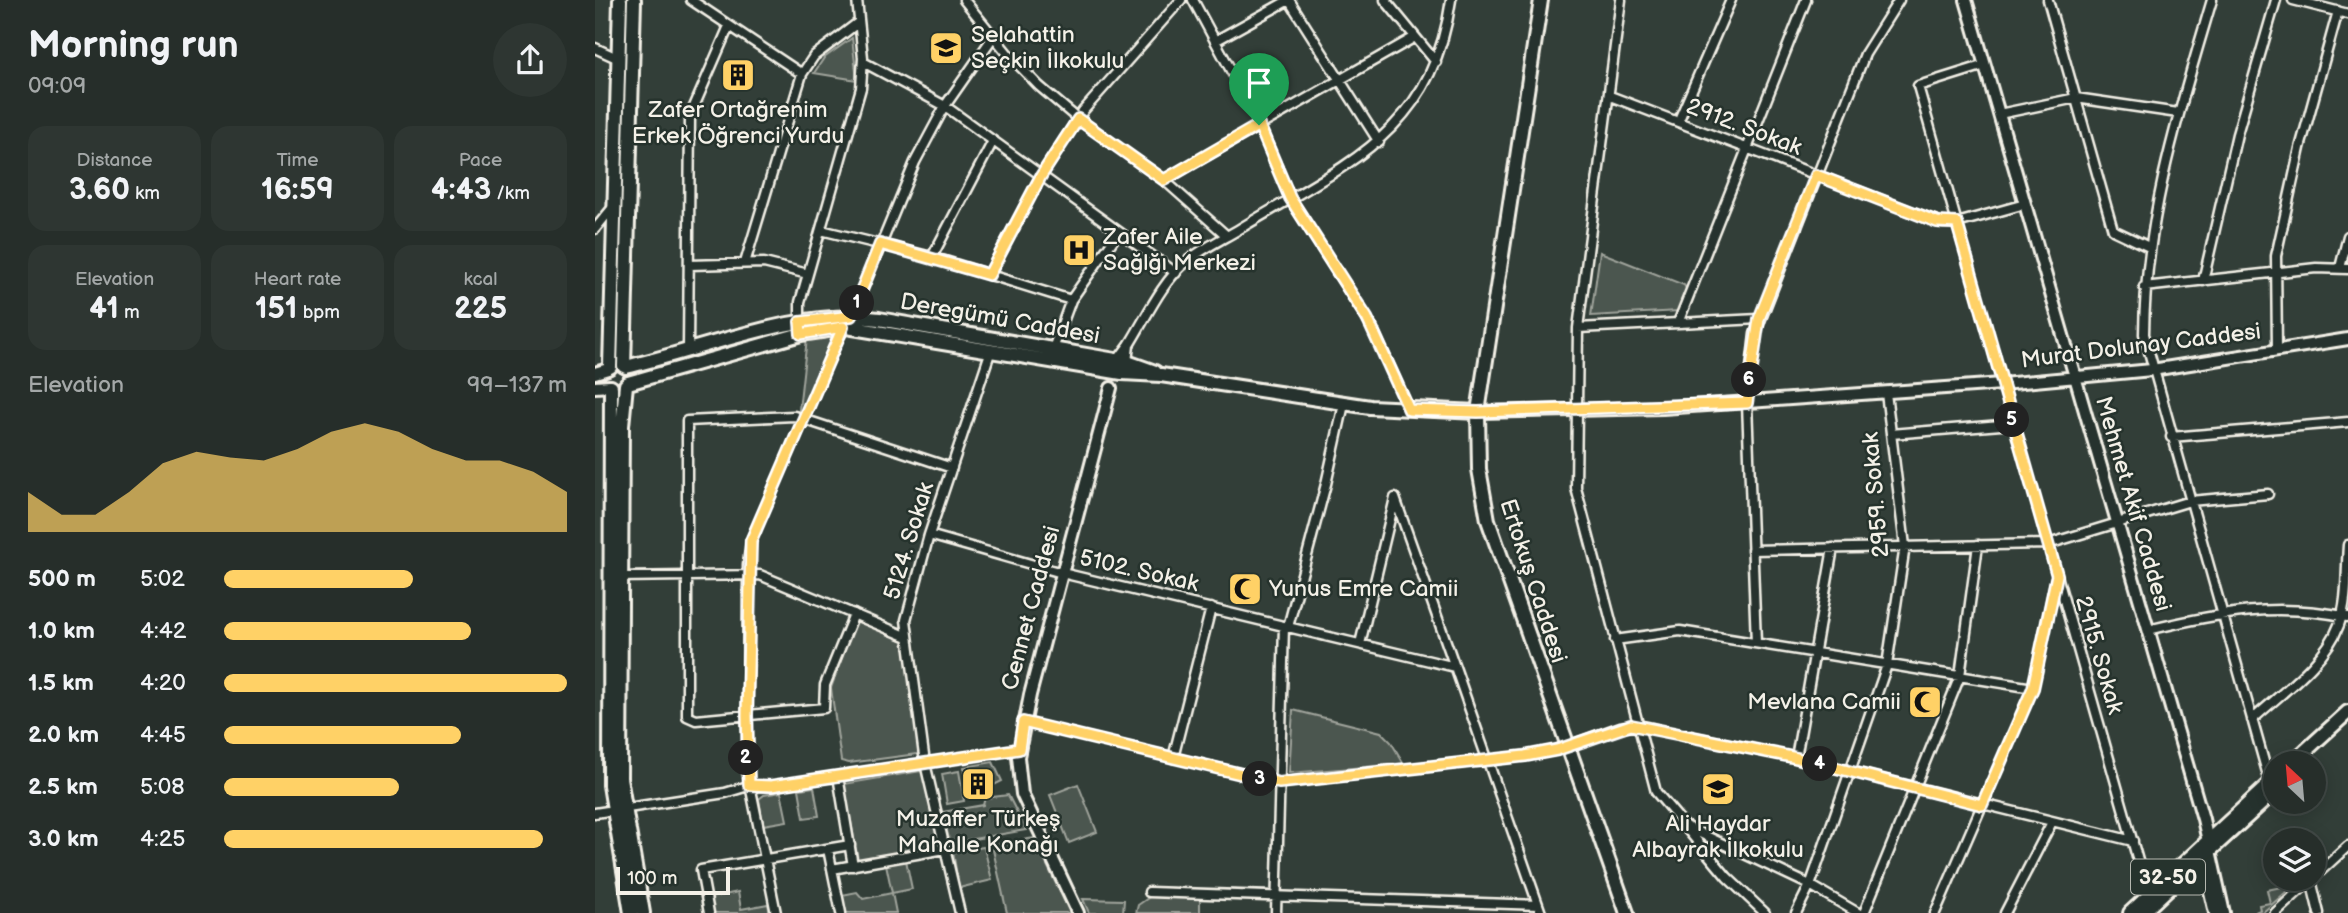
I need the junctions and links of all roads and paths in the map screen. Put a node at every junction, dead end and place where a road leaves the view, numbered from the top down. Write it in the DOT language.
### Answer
graph roads {
  1 [pos="620,0"];
  2 [pos="634,0"];
  3 [pos="691,0"];
  4 [pos="857,0"];
  5 [pos="964,0"];
  6 [pos="1181,0"];
  7 [pos="1193,0"];
  8 [pos="1289,0"];
  9 [pos="1385,0"];
  10 [pos="1451,0"];
  11 [pos="1541,0"];
  12 [pos="1621,0"];
  13 [pos="1731,0"];
  14 [pos="1807,0"];
  15 [pos="1899,0"];
  16 [pos="1966,0"];
  17 [pos="2048,0"];
  18 [pos="2213,0"];
  19 [pos="2276,0"];
  20 [pos="2293,0"];
  21 [pos="2338,11"];
  22 [pos="2348,13"];
  23 [pos="859,22"];
  24 [pos="729,26"];
  25 [pos="993,37"];
  26 [pos="1415,37"];
  27 [pos="1215,41"];
  28 [pos="595,48"];
  29 [pos="619,59"];
  30 [pos="863,62"];
  31 [pos="1436,62"];
  32 [pos="1985,65"];
  33 [pos="802,74"];
  34 [pos="1339,80"];
  35 [pos="1610,96"];
  36 [pos="2075,98"];
  37 [pos="945,106"];
  38 [pos="2178,113"];
  39 [pos="1999,114"];
  40 [pos="1078,119"];
  41 [pos="1678,122"];
  42 [pos="1259,125"];
  43 [pos="993,141"];
  44 [pos="1379,142"];
  45 [pos="1746,148"];
  46 [pos="1816,175"];
  47 [pos="1041,176"];
  48 [pos="1164,180"];
  49 [pos="1290,198"];
  50 [pos="615,204"];
  51 [pos="2025,204"];
  52 [pos="1957,223"];
  53 [pos="595,229"];
  54 [pos="821,230"];
  55 [pos="1118,233"];
  56 [pos="1227,236"];
  57 [pos="2348,236"];
  58 [pos="880,244"];
  59 [pos="2149,247"];
  60 [pos="932,257"];
  61 [pos="745,263"];
  62 [pos="689,265"];
  63 [pos="2344,268"];
  64 [pos="1176,273"];
  65 [pos="2275,273"];
  66 [pos="808,274"];
  67 [pos="989,275"];
  68 [pos="2203,281"];
  69 [pos="2144,287"];
  70 [pos="1072,300"];
  71 [pos="1759,319"];
  72 [pos="847,322"];
  73 [pos="1678,323"];
  74 [pos="800,328"];
  75 [pos="1579,328"];
  76 [pos="2348,339"];
  77 [pos="1053,349"];
  78 [pos="991,350"];
  79 [pos="2277,350"];
  80 [pos="688,352"];
  81 [pos="625,366"];
  82 [pos="1120,367"];
  83 [pos="604,370"];
  84 [pos="2152,370"];
  85 [pos="2075,377"];
  86 [pos="627,384"];
  87 [pos="2002,384"];
  88 [pos="611,386"];
  89 [pos="595,387"];
  90 [pos="1886,393"];
  91 [pos="1747,403"];
  92 [pos="1344,404"];
  93 [pos="1409,410"];
  94 [pos="1576,410"];
  95 [pos="1478,412"];
  96 [pos="803,418"];
  97 [pos="2348,422"];
  98 [pos="2013,424"];
  99 [pos="1891,434"];
  100 [pos="2171,437"];
  101 [pos="952,468"];
  102 [pos="2268,494"];
  103 [pos="2190,501"];
  104 [pos="2117,524"];
  105 [pos="929,536"];
  106 [pos="2048,544"];
  107 [pos="1978,545"];
  108 [pos="2348,545"];
  109 [pos="1905,546"];
  110 [pos="1833,548"];
  111 [pos="1752,550"];
  112 [pos="1062,573"];
  113 [pos="748,574"];
  114 [pos="2057,575"];
  115 [pos="686,576"];
  116 [pos="616,577"];
  117 [pos="1211,608"];
  118 [pos="2221,612"];
  119 [pos="853,614"];
  120 [pos="2345,616"];
  121 [pos="1286,626"];
  122 [pos="2148,630"];
  123 [pos="908,637"];
  124 [pos="1615,640"];
  125 [pos="1756,643"];
  126 [pos="1360,644"];
  127 [pos="1815,653"];
  128 [pos="1887,664"];
  129 [pos="1455,667"];
  130 [pos="1960,676"];
  131 [pos="2033,688"];
  132 [pos="2348,712"];
  133 [pos="747,715"];
  134 [pos="2252,720"];
  135 [pos="1023,722"];
  136 [pos="2348,723"];
  137 [pos="1638,726"];
  138 [pos="1567,747"];
  139 [pos="1019,749"];
  140 [pos="2305,751"];
  141 [pos="2318,751"];
  142 [pos="2263,754"];
  143 [pos="1173,758"];
  144 [pos="1797,758"];
  145 [pos="1488,760"];
  146 [pos="925,763"];
  147 [pos="1849,773"];
  148 [pos="838,776"];
  149 [pos="1279,783"];
  150 [pos="1916,789"];
  151 [pos="750,790"];
  152 [pos="2263,794"];
  153 [pos="1982,805"];
  154 [pos="617,809"];
  155 [pos="595,813"];
  156 [pos="2052,822"];
  157 [pos="1685,826"];
  158 [pos="2133,841"];
  159 [pos="849,845"];
  160 [pos="2348,846"];
  161 [pos="828,849"];
  162 [pos="945,849"];
  163 [pos="2204,850"];
  164 [pos="764,859"];
  165 [pos="853,866"];
  166 [pos="2326,866"];
  167 [pos="832,869"];
  168 [pos="1810,885"];
  169 [pos="2299,891"];
  170 [pos="2314,891"];
  171 [pos="1149,892"];
  172 [pos="1277,896"];
  173 [pos="2148,896"];
  174 [pos="1539,909"];
  175 [pos="631,913"];
  176 [pos="643,913"];
  177 [pos="709,913"];
  178 [pos="776,913"];
  179 [pos="841,913"];
  180 [pos="960,913"];
  181 [pos="1078,913"];
  182 [pos="1276,913"];
  183 [pos="1627,913"];
  184 [pos="1765,913"];
  185 [pos="1796,913"];
  186 [pos="1858,913"];
  187 [pos="1864,913"];
  188 [pos="1935,913"];
  189 [pos="2005,913"];
  190 [pos="2130,913"];
  191 [pos="2142,913"];
  192 [pos="2215,913"];
  193 [pos="2224,913"];
  194 [pos="2275,913"];
  195 [pos="2319,913"];
  1 -- 29 [label="main road"];
  2 -- 81 [label="main road"];
  3 -- 24 [label="street"];
  4 -- 23 [label="street"];
  5 -- 25 [label="street"];
  6 -- 40 [label="street"];
  7 -- 27 [label="street"];
  8 -- 27 [label="street"];
  8 -- 34 [label="street"];
  9 -- 26 [label="street"];
  10 -- 31 [label="street, Cennet Caddesi"];
  11 -- 95 [label="main road, Ertokuş Caddesi"];
  12 -- 35 [label="street"];
  13 -- 41 [label="street"];
  14 -- 45 [label="street"];
  15 -- 46 [label="street"];
  16 -- 32 [label="street, Mehmet Akif Caddesi"];
  17 -- 36 [label="street"];
  18 -- 38 [label="street"];
  19 -- 68 [label="street"];
  20 -- 21 [label="street"];
  21 -- 22 [label="street"];
  21 -- 65 [label="street"];
  23 -- 30 [label="street"];
  23 -- 33 [label="street"];
  24 -- 33 [label="street"];
  24 -- 62 [label="street"];
  25 -- 37 [label="street"];
  25 -- 40 [label="street"];
  26 -- 31 [label="street"];
  26 -- 34 [label="street"];
  27 -- 42 [label="street"];
  28 -- 29 [label="street"];
  29 -- 50 [label="main road"];
  30 -- 37 [label="street"];
  30 -- 54 [label="street"];
  31 -- 44 [label="street, Cennet Caddesi"];
  32 -- 39 [label="street, Mehmet Akif Caddesi"];
  32 -- 52 [label="street, 2915. Sokak"];
  33 -- 61 [label="street"];
  34 -- 42 [label="street"];
  34 -- 44 [label="street"];
  35 -- 41 [label="street, 2912. Sokak"];
  35 -- 75 [label="street"];
  36 -- 38 [label="street"];
  36 -- 39 [label="street"];
  36 -- 59 [label="street"];
  37 -- 43 [label="street"];
  37 -- 58 [label="street"];
  38 -- 59 [label="street"];
  39 -- 51 [label="street, Mehmet Akif Caddesi"];
  40 -- 47 [label="street"];
  40 -- 48 [label="street"];
  41 -- 45 [label="street, 2912. Sokak"];
  42 -- 48 [label="street"];
  42 -- 49 [label="street"];
  43 -- 47 [label="street"];
  43 -- 60 [label="street"];
  44 -- 49 [label="street, Cennet Caddesi"];
  45 -- 46 [label="street, 2912. Sokak"];
  45 -- 73 [label="street"];
  46 -- 52 [label="street, 2912. Sokak"];
  46 -- 71 [label="street"];
  47 -- 55 [label="street"];
  47 -- 67 [label="street"];
  48 -- 56 [label="street"];
  49 -- 56 [label="street, Cennet Caddesi"];
  49 -- 93 [label="street"];
  50 -- 53 [label="street"];
  50 -- 83 [label="main road"];
  51 -- 52 [label="street, 2912. Sokak"];
  51 -- 85 [label="street, Mehmet Akif Caddesi"];
  52 -- 87 [label="street, 2915. Sokak"];
  54 -- 58 [label="street"];
  54 -- 66 [label="street"];
  55 -- 64 [label="street"];
  55 -- 70 [label="street"];
  56 -- 64 [label="street, Cennet Caddesi"];
  57 -- 63 [label="street"];
  58 -- 60 [label="street"];
  58 -- 72 [label="street"];
  59 -- 69 [label="street"];
  60 -- 67 [label="street"];
  61 -- 62 [label="street"];
  61 -- 66 [label="street"];
  62 -- 80 [label="street"];
  63 -- 65 [label="street"];
  64 -- 82 [label="street, Cennet Caddesi"];
  65 -- 68 [label="street"];
  65 -- 79 [label="street"];
  66 -- 74 [label="street"];
  67 -- 70 [label="street"];
  68 -- 69 [label="street"];
  69 -- 84 [label="street"];
  70 -- 77 [label="street"];
  71 -- 73 [label="street"];
  71 -- 91 [label="street"];
  72 -- 74 [label="main road, Deregümü Caddesi"];
  72 -- 77 [label="main road, Deregümü Caddesi"];
  72 -- 78 [label="main road, Deregümü Caddesi"];
  72 -- 96 [label="street"];
  73 -- 75 [label="street"];
  74 -- 80 [label="main road, Deregümü Caddesi"];
  74 -- 86 [label="main road, Deregümü Caddesi"];
  75 -- 94 [label="street"];
  76 -- 79 [label="street, Murat Dolunay Caddesi"];
  77 -- 82 [label="main road, Deregümü Caddesi"];
  78 -- 82 [label="main road, Deregümü Caddesi"];
  78 -- 101 [label="street, 5124. Sokak"];
  79 -- 84 [label="street, Murat Dolunay Caddesi"];
  80 -- 81 [label="main road, Deregümü Caddesi"];
  81 -- 83 [label="main road, Deregümü Caddesi"];
  81 -- 86 [label="main road"];
  82 -- 92 [label="main road, Deregümü Caddesi"];
  82 -- 112 [label="street, Cennet Caddesi"];
  83 -- 88 [label="main road"];
  84 -- 85 [label="street, Murat Dolunay Caddesi"];
  84 -- 100 [label="street"];
  85 -- 87 [label="street, Murat Dolunay Caddesi"];
  85 -- 104 [label="street, Mehmet Akif Caddesi"];
  86 -- 88 [label="main road, Deregümü Caddesi"];
  86 -- 116 [label="main road"];
  87 -- 90 [label="street, Murat Dolunay Caddesi"];
  87 -- 98 [label="street, 2915. Sokak"];
  88 -- 89 [label="street"];
  88 -- 116 [label="main road"];
  90 -- 91 [label="street, Murat Dolunay Caddesi"];
  90 -- 99 [label="street, 2959. Sokak"];
  91 -- 94 [label="street, Murat Dolunay Caddesi"];
  91 -- 111 [label="street"];
  92 -- 93 [label="main road, Deregümü Caddesi"];
  92 -- 121 [label="street"];
  93 -- 95 [label="main road, Deregümü Caddesi"];
  94 -- 95 [label="street, Murat Dolunay Caddesi"];
  94 -- 124 [label="street"];
  95 -- 138 [label="main road, Ertokuş Caddesi"];
  96 -- 101 [label="street"];
  96 -- 113 [label="street"];
  96 -- 115 [label="street"];
  97 -- 100 [label="street"];
  98 -- 99 [label="street"];
  98 -- 106 [label="street, 2915. Sokak"];
  99 -- 109 [label="street, 2959. Sokak"];
  100 -- 103 [label="street"];
  101 -- 105 [label="street, 5124. Sokak"];
  102 -- 103 [label="street"];
  103 -- 104 [label="street"];
  103 -- 118 [label="street"];
  104 -- 106 [label="street"];
  104 -- 122 [label="street, Mehmet Akif Caddesi"];
  105 -- 112 [label="street, 5102. Sokak"];
  105 -- 123 [label="street, 5124. Sokak"];
  106 -- 107 [label="street"];
  106 -- 114 [label="street, 2915. Sokak"];
  107 -- 109 [label="street"];
  107 -- 130 [label="street"];
  108 -- 120 [label="street"];
  109 -- 110 [label="street"];
  109 -- 128 [label="street, 2959. Sokak"];
  110 -- 111 [label="street"];
  110 -- 127 [label="street"];
  111 -- 125 [label="street"];
  112 -- 117 [label="street, 5102. Sokak"];
  112 -- 135 [label="street, Cennet Caddesi"];
  113 -- 115 [label="street"];
  113 -- 119 [label="street"];
  113 -- 133 [label="street"];
  114 -- 131 [label="street"];
  114 -- 158 [label="street, 2915. Sokak"];
  115 -- 116 [label="street"];
  115 -- 133 [label="street"];
  116 -- 154 [label="main road"];
  117 -- 121 [label="street, 5102. Sokak"];
  117 -- 143 [label="street"];
  118 -- 120 [label="street"];
  118 -- 122 [label="street"];
  118 -- 134 [label="street"];
  119 -- 123 [label="street"];
  119 -- 133 [label="street"];
  120 -- 134 [label="street"];
  121 -- 126 [label="street, 5102. Sokak"];
  121 -- 149 [label="street"];
  122 -- 163 [label="street, Mehmet Akif Caddesi"];
  123 -- 146 [label="street, 5124. Sokak"];
  124 -- 125 [label="street"];
  124 -- 137 [label="street"];
  125 -- 127 [label="street"];
  126 -- 129 [label="street, 5102. Sokak"];
  126 -- 129 [label="street"];
  127 -- 128 [label="street"];
  127 -- 144 [label="street"];
  128 -- 130 [label="street"];
  128 -- 147 [label="street, 2959. Sokak"];
  129 -- 145 [label="street"];
  130 -- 131 [label="street"];
  130 -- 150 [label="street"];
  131 -- 153 [label="street"];
  132 -- 140 [label="main road"];
  133 -- 151 [label="street"];
  134 -- 142 [label="street"];
  135 -- 139 [label="street, Cennet Caddesi"];
  135 -- 143 [label="street"];
  136 -- 141 [label="main road"];
  137 -- 138 [label="street"];
  137 -- 144 [label="street"];
  137 -- 157 [label="street"];
  138 -- 145 [label="street"];
  138 -- 183 [label="main road, Ertokuş Caddesi"];
  139 -- 146 [label="street"];
  139 -- 181 [label="street, Cennet Caddesi"];
  143 -- 149 [label="street"];
  144 -- 147 [label="street"];
  145 -- 149 [label="street"];
  145 -- 174 [label="street"];
  146 -- 148 [label="street"];
  146 -- 162 [label="street, 5124. Sokak"];
  147 -- 150 [label="street"];
  147 -- 168 [label="street, 2959. Sokak"];
  148 -- 151 [label="street"];
  148 -- 159 [label="street"];
  149 -- 172 [label="street"];
  150 -- 153 [label="street"];
  150 -- 187 [label="street"];
  151 -- 154 [label="street"];
  151 -- 164 [label="street"];
  152 -- 163 [label="main road, 32-50"];
  153 -- 156 [label="street"];
  153 -- 188 [label="street"];
  154 -- 155 [label="street"];
  154 -- 175 [label="main road"];
  154 -- 176 [label="main road"];
  156 -- 158 [label="street"];
  156 -- 189 [label="street"];
  157 -- 168 [label="street"];
  157 -- 184 [label="street"];
  158 -- 173 [label="street, 2915. Sokak"];
  159 -- 161 [label="street"];
  159 -- 165 [label="street"];
  160 -- 166 [label="street"];
  161 -- 164 [label="street"];
  161 -- 167 [label="street"];
  162 -- 165 [label="street"];
  162 -- 180 [label="street, 5124. Sokak"];
  163 -- 173 [label="main road, 32-50"];
  163 -- 191 [label="main road, 32-50"];
  163 -- 192 [label="street, Mehmet Akif Caddesi"];
  163 -- 193 [label="street, Mehmet Akif Caddesi"];
  164 -- 177 [label="street"];
  164 -- 178 [label="street"];
  165 -- 167 [label="street"];
  167 -- 179 [label="street"];
  168 -- 185 [label="street, 2959. Sokak"];
  168 -- 186 [label="street"];
  169 -- 194 [label="street"];
  170 -- 195 [label="street"];
  171 -- 172 [label="street"];
  172 -- 174 [label="street"];
  172 -- 182 [label="street"];
  173 -- 190 [label="main road, 32-50"];
}
